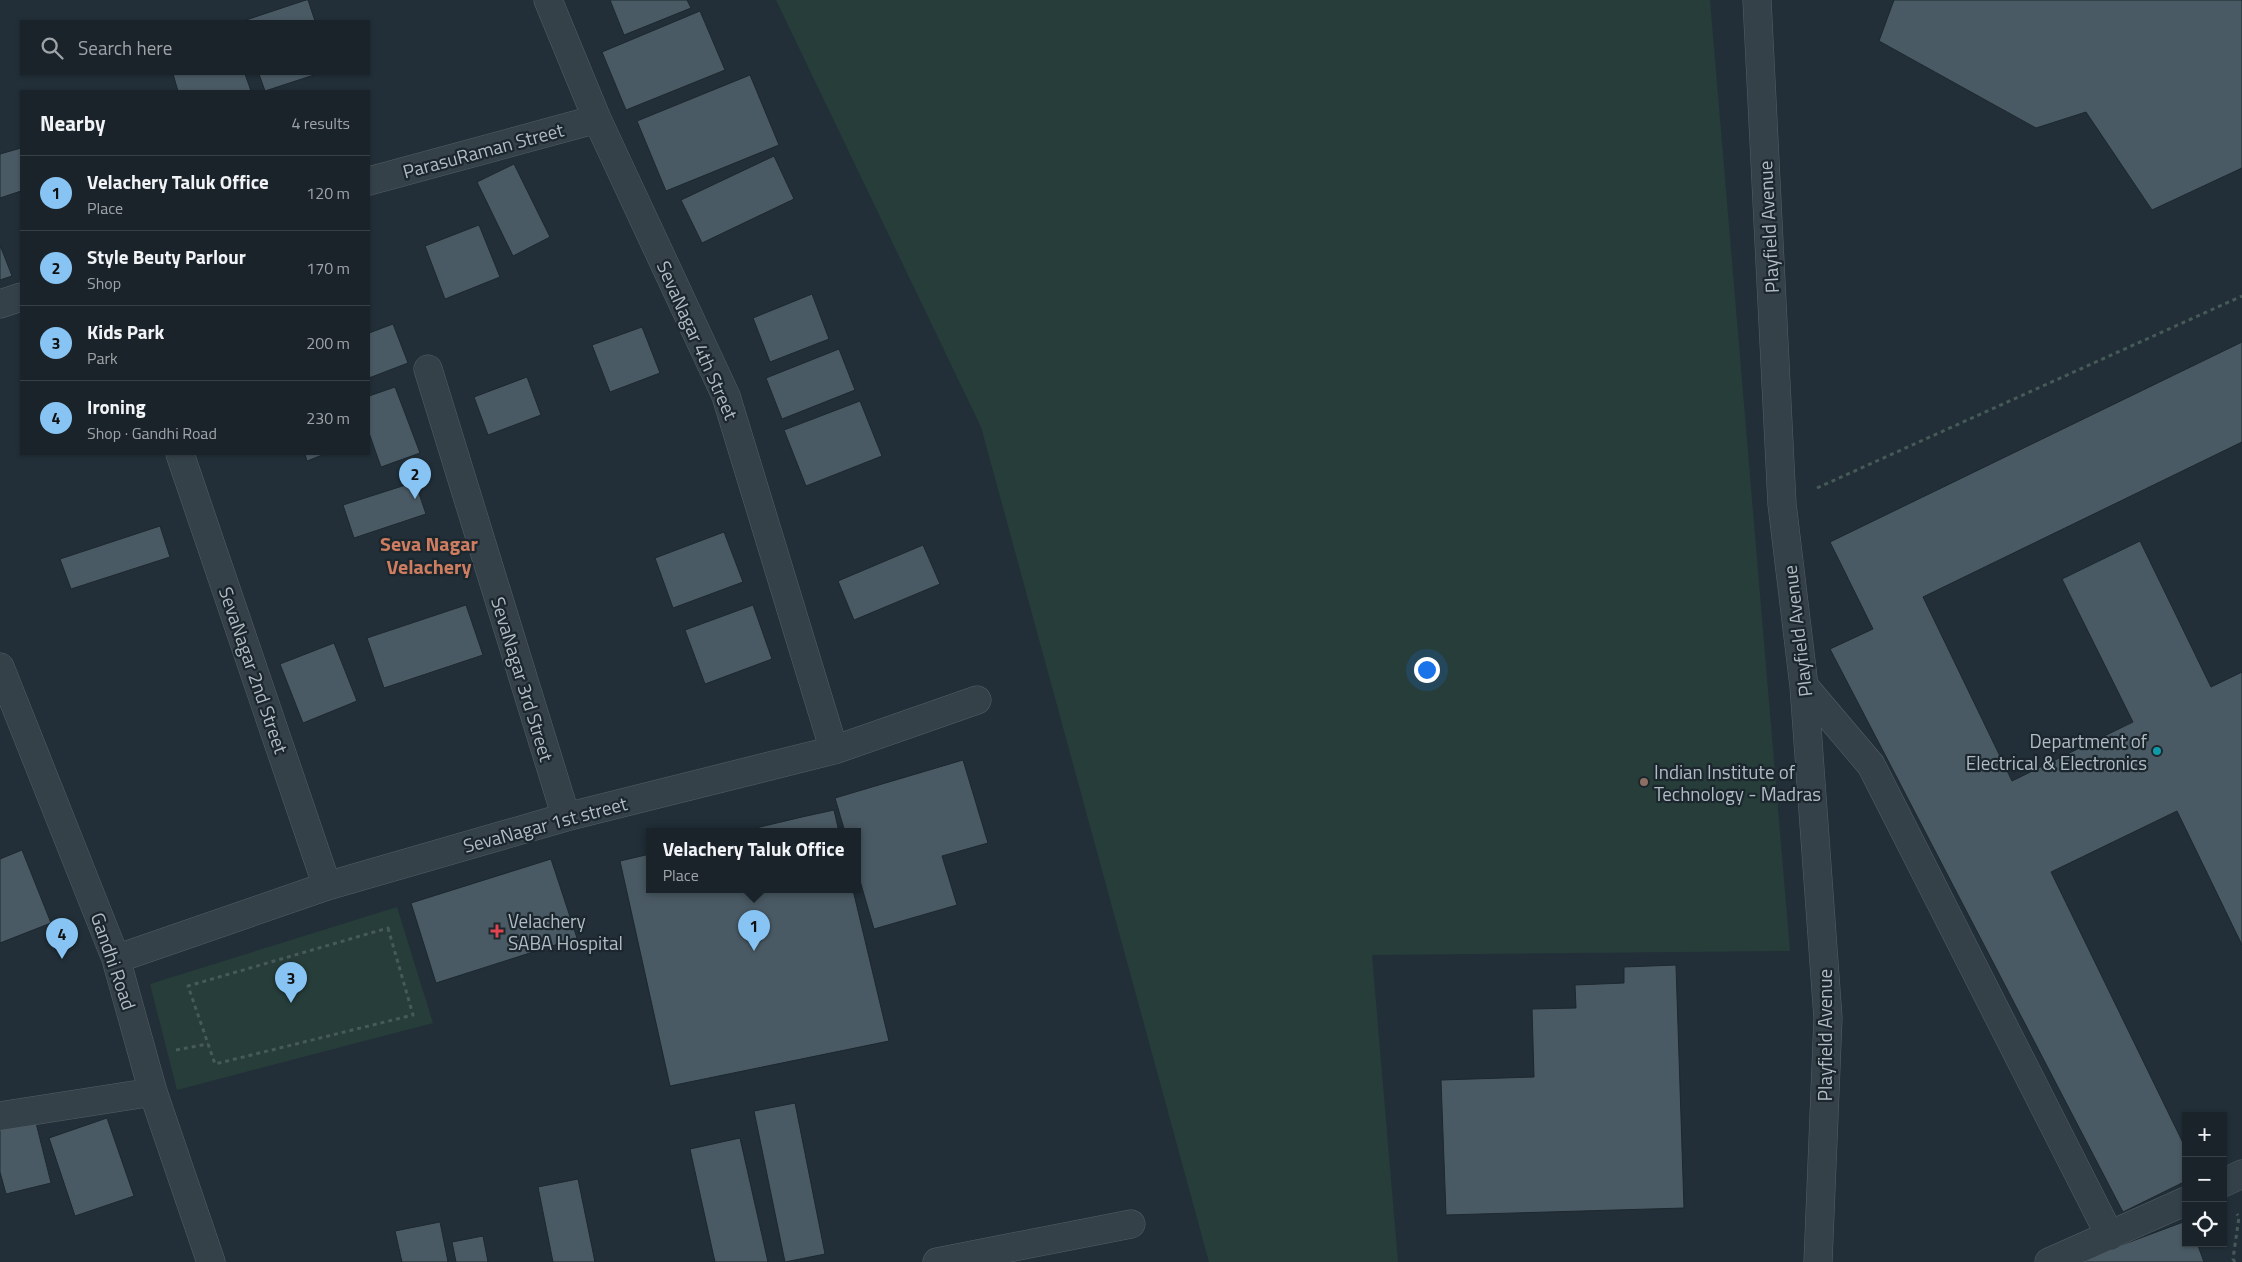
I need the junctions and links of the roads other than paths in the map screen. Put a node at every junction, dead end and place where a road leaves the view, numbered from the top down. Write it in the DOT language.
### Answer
graph roads {
  1 [pos="548,0"];
  2 [pos="1757,0"];
  3 [pos="597,119"];
  4 [pos="370,181"];
  5 [pos="20,297"];
  6 [pos="0,304"];
  7 [pos="428,369"];
  8 [pos="180,455"];
  9 [pos="0,667"];
  10 [pos="1804,686"];
  11 [pos="977,700"];
  12 [pos="834,750"];
  13 [pos="566,817"];
  14 [pos="327,886"];
  15 [pos="116,959"];
  16 [pos="153,1092"];
  17 [pos="0,1116"];
  18 [pos="2242,1174"];
  19 [pos="2227,1181"];
  20 [pos="2182,1202"];
  21 [pos="1131,1224"];
  22 [pos="2110,1236"];
  23 [pos="211,1262"];
  24 [pos="937,1262"];
  25 [pos="1818,1262"];
  26 [pos="2049,1262"];
  1 -- 3 [label="street, SevaNagar 4th Street"];
  2 -- 10 [label="street, Playfield Avenue"];
  3 -- 4 [label="street, ParasuRaman Street"];
  3 -- 12 [label="street, SevaNagar 4th Street"];
  5 -- 6 [label="street"];
  7 -- 13 [label="street, SevaNagar 3rd Street"];
  8 -- 14 [label="street, SevaNagar 2nd Street"];
  9 -- 15 [label="street, Gandhi Road"];
  10 -- 22 [label="street"];
  10 -- 25 [label="street, Playfield Avenue"];
  11 -- 12 [label="street, SevaNagar 1st street"];
  12 -- 13 [label="street, SevaNagar 1st street"];
  13 -- 14 [label="street, SevaNagar 1st street"];
  14 -- 15 [label="street, SevaNagar 1st street"];
  15 -- 16 [label="street, Gandhi Road"];
  16 -- 17 [label="street"];
  16 -- 23 [label="street, Gandhi Road"];
  18 -- 19 [label="street"];
  20 -- 22 [label="street"];
  21 -- 24 [label="street"];
  22 -- 26 [label="street"];
}
